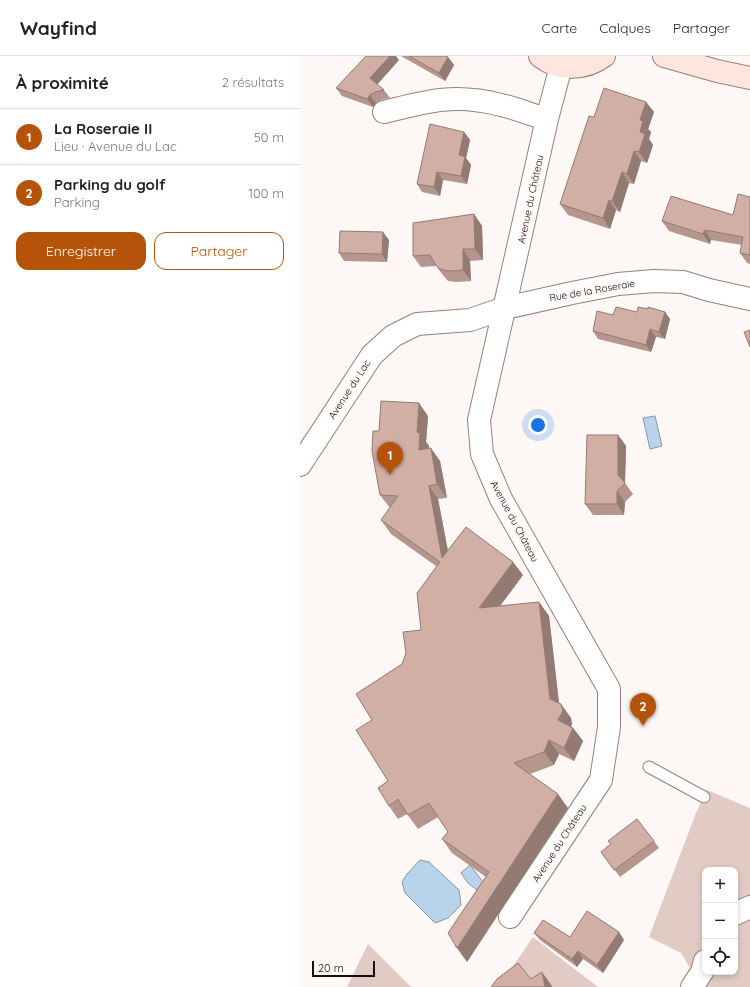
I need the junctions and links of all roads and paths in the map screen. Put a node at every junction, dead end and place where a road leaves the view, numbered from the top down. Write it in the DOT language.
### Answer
graph roads {
  1 [pos="540,56"];
  2 [pos="604,56"];
  3 [pos="664,56"];
  4 [pos="561,66"];
  5 [pos="750,78"];
  6 [pos="384,112"];
  7 [pos="547,119"];
  8 [pos="750,299"];
  9 [pos="506,308"];
  10 [pos="300,465"];
  11 [pos="649,767"];
  12 [pos="704,797"];
  13 [pos="750,907"];
  14 [pos="738,913"];
  15 [pos="510,917"];
  16 [pos="702,972"];
  17 [pos="692,987"];
  1 -- 4 [label="main road"];
  2 -- 4 [label="main road"];
  3 -- 5 [label="main road"];
  4 -- 7 [label="street, Avenue du Château"];
  6 -- 7 [label="street"];
  7 -- 9 [label="street, Avenue du Château"];
  8 -- 9 [label="street, Rue de la Roseraie"];
  9 -- 10 [label="street, Avenue du Lac"];
  9 -- 15 [label="street, Avenue du Château"];
  11 -- 12 [label="lane"];
  13 -- 14 [label="street"];
  16 -- 17 [label="street"];
}
